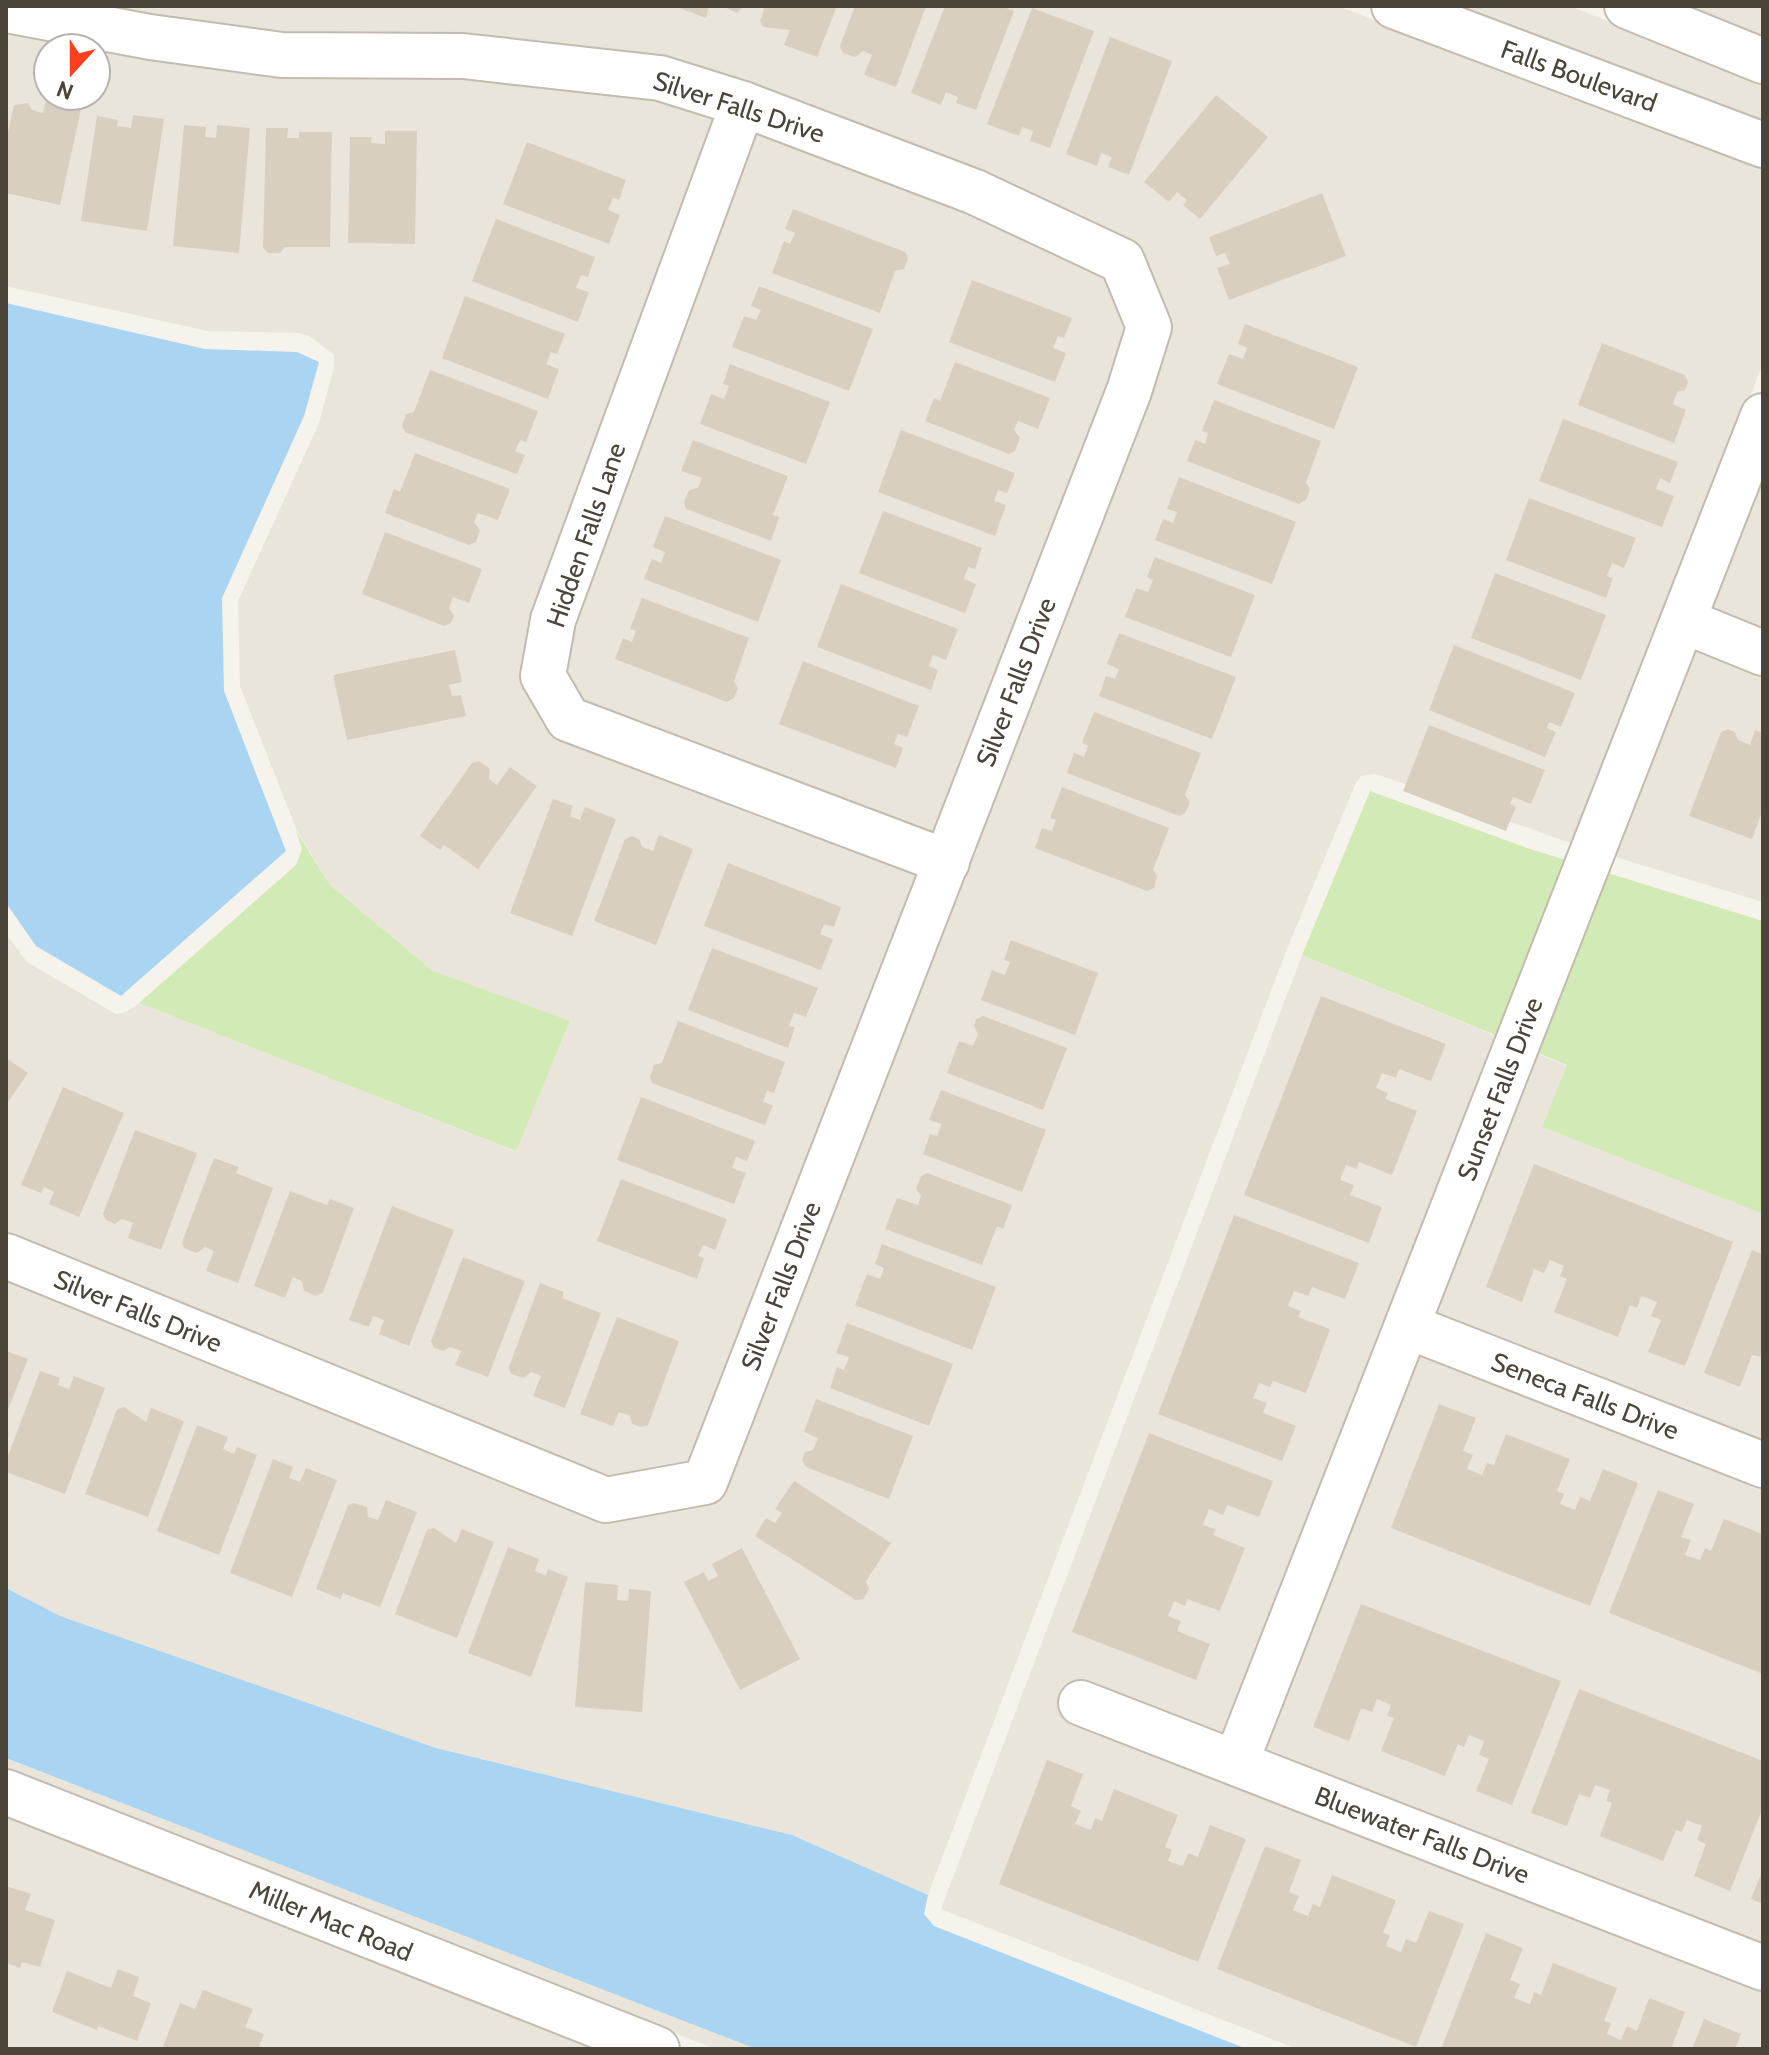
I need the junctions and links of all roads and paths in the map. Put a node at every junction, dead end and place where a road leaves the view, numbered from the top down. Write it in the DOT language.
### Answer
graph roads {
  1 [pos="1394,6"];
  2 [pos="1627,6"];
  3 [pos="6,10"];
  4 [pos="1763,61"];
  5 [pos="743,104"];
  6 [pos="1763,145"];
  7 [pos="1763,416"];
  8 [pos="1684,621"];
  9 [pos="1763,653"];
  10 [pos="947,862"];
  11 [pos="6,1256"];
  12 [pos="1407,1326"];
  13 [pos="1763,1465"];
  14 [pos="1081,1703"];
  15 [pos="1236,1762"];
  16 [pos="6,1792"];
  17 [pos="1763,1968"];
  18 [pos="657,2049"];
  1 -- 6 [label="street, Falls Boulevard"];
  2 -- 4 [label="street"];
  3 -- 5 [label="street, Silver Falls Drive"];
  5 -- 10 [label="street, Silver Falls Drive"];
  5 -- 10 [label="street, Hidden Falls Lane"];
  7 -- 8 [label="street, Sunset Falls Drive"];
  8 -- 9 [label="street"];
  8 -- 12 [label="street, Sunset Falls Drive"];
  10 -- 11 [label="street, Silver Falls Drive"];
  12 -- 13 [label="street, Seneca Falls Drive"];
  12 -- 15 [label="street, Sunset Falls Drive"];
  14 -- 15 [label="street, Bluewater Falls Drive"];
  15 -- 17 [label="street, Bluewater Falls Drive"];
  16 -- 18 [label="street, Miller Mac Road"];
}
